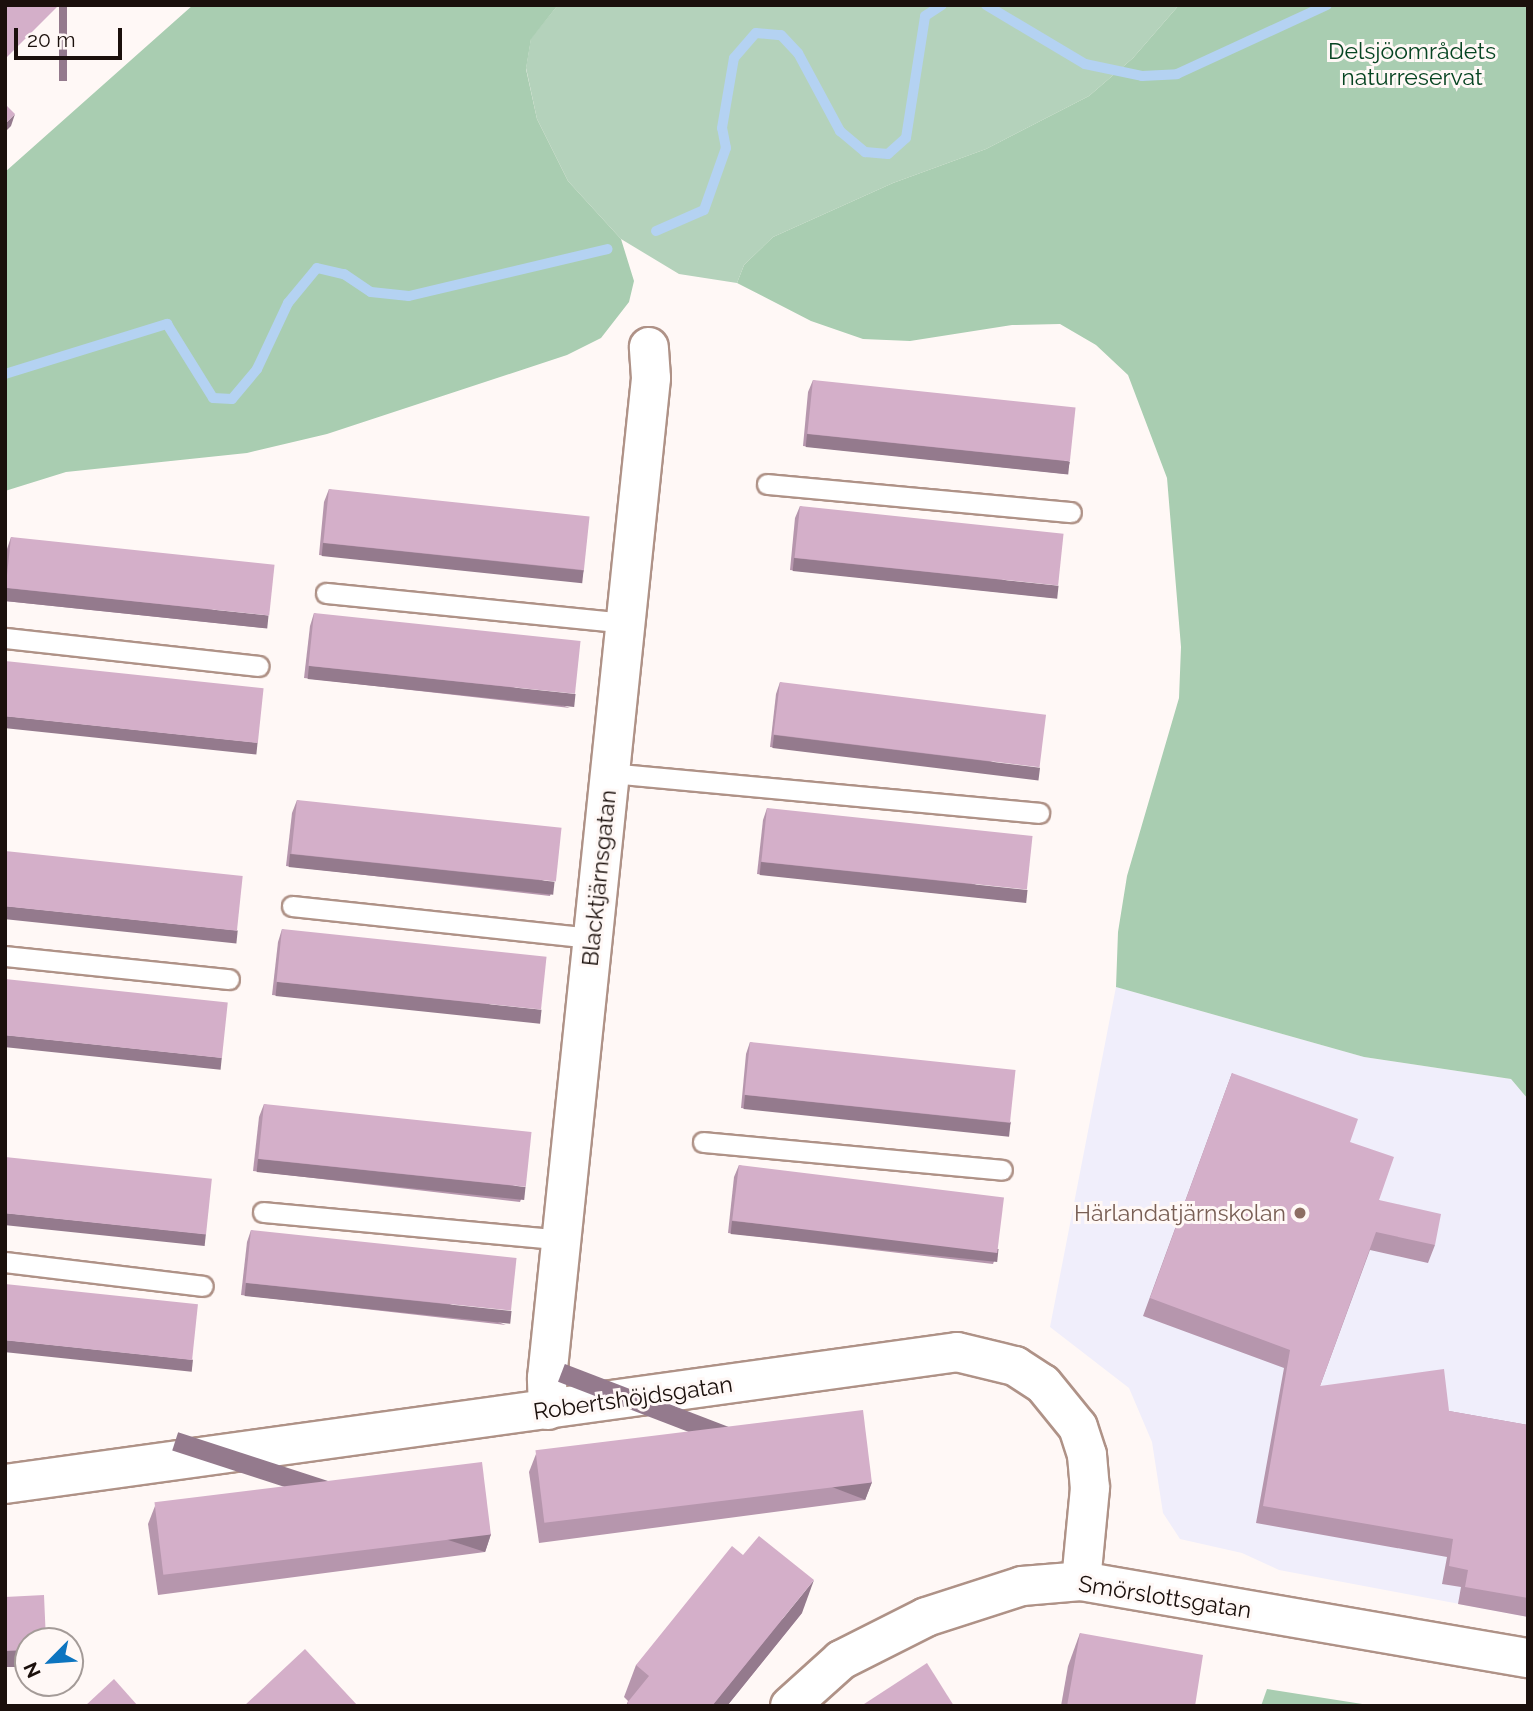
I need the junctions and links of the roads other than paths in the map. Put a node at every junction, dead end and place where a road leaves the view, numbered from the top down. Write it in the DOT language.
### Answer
graph roads {
  1 [pos="649,347"];
  2 [pos="767,484"];
  3 [pos="1072,512"];
  4 [pos="326,593"];
  5 [pos="626,623"];
  6 [pos="5,638"];
  7 [pos="258,666"];
  8 [pos="610,773"];
  9 [pos="1039,813"];
  10 [pos="292,906"];
  11 [pos="593,938"];
  12 [pos="5,956"];
  13 [pos="229,979"];
  14 [pos="703,1142"];
  15 [pos="1002,1170"];
  16 [pos="263,1212"];
  17 [pos="562,1240"];
  18 [pos="5,1262"];
  19 [pos="203,1286"];
  20 [pos="548,1410"];
  21 [pos="5,1484"];
  22 [pos="1081,1581"];
  23 [pos="1528,1658"];
  24 [pos="790,1706"];
  1 -- 5 [label="street, Blacktjärnsgatan"];
  2 -- 3 [label="lane"];
  4 -- 5 [label="lane"];
  5 -- 8 [label="street, Blacktjärnsgatan"];
  6 -- 7 [label="lane"];
  8 -- 9 [label="lane"];
  8 -- 11 [label="street, Blacktjärnsgatan"];
  10 -- 11 [label="lane"];
  11 -- 17 [label="street, Blacktjärnsgatan"];
  12 -- 13 [label="lane"];
  14 -- 15 [label="lane"];
  16 -- 17 [label="lane"];
  17 -- 20 [label="street, Blacktjärnsgatan"];
  18 -- 19 [label="lane"];
  20 -- 21 [label="street, Robertshöjdsgatan"];
  20 -- 22 [label="street, Robertshöjdsgatan"];
  22 -- 23 [label="street, Smörslottsgatan"];
  22 -- 24 [label="street, Smörslottsgatan"];
}
